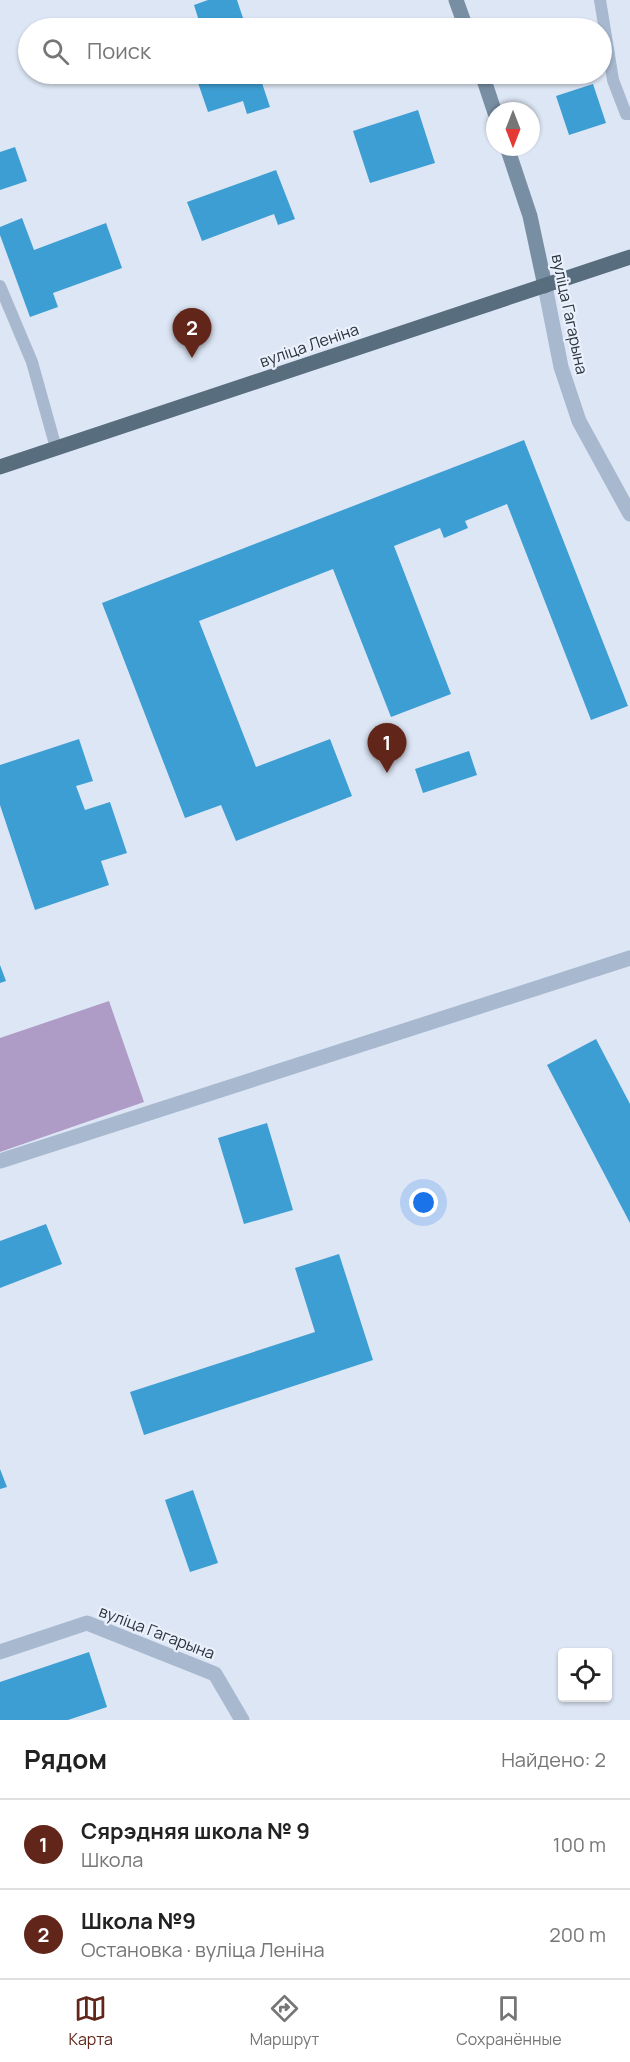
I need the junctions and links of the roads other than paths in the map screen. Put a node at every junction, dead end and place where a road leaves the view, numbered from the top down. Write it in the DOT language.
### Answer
graph roads {
  1 [pos="456,0"];
  2 [pos="600,0"];
  3 [pos="462,18"];
  4 [pos="603,18"];
  5 [pos="612,69"];
  6 [pos="485,84"];
  7 [pos="491,102"];
  8 [pos="630,114"];
  9 [pos="510,156"];
  10 [pos="630,257"];
  11 [pos="0,286"];
  12 [pos="545,286"];
  13 [pos="56,448"];
  14 [pos="0,467"];
  15 [pos="630,514"];
  16 [pos="630,958"];
  17 [pos="0,1161"];
  18 [pos="0,1652"];
  19 [pos="242,1720"];
  1 -- 3 [label="main road"];
  2 -- 4 [label="lane"];
  5 -- 8 [label="lane"];
  6 -- 7 [label="main road"];
  9 -- 12 [label="main road, вуліца Гагарына"];
  10 -- 12 [label="main road, вуліца Леніна"];
  11 -- 13 [label="lane"];
  12 -- 13 [label="main road, вуліца Леніна"];
  12 -- 15 [label="street, вуліца Гагарына"];
  13 -- 14 [label="main road, вуліца Леніна"];
  16 -- 17 [label="street"];
  18 -- 19 [label="street, вуліца Гагарына"];
}
